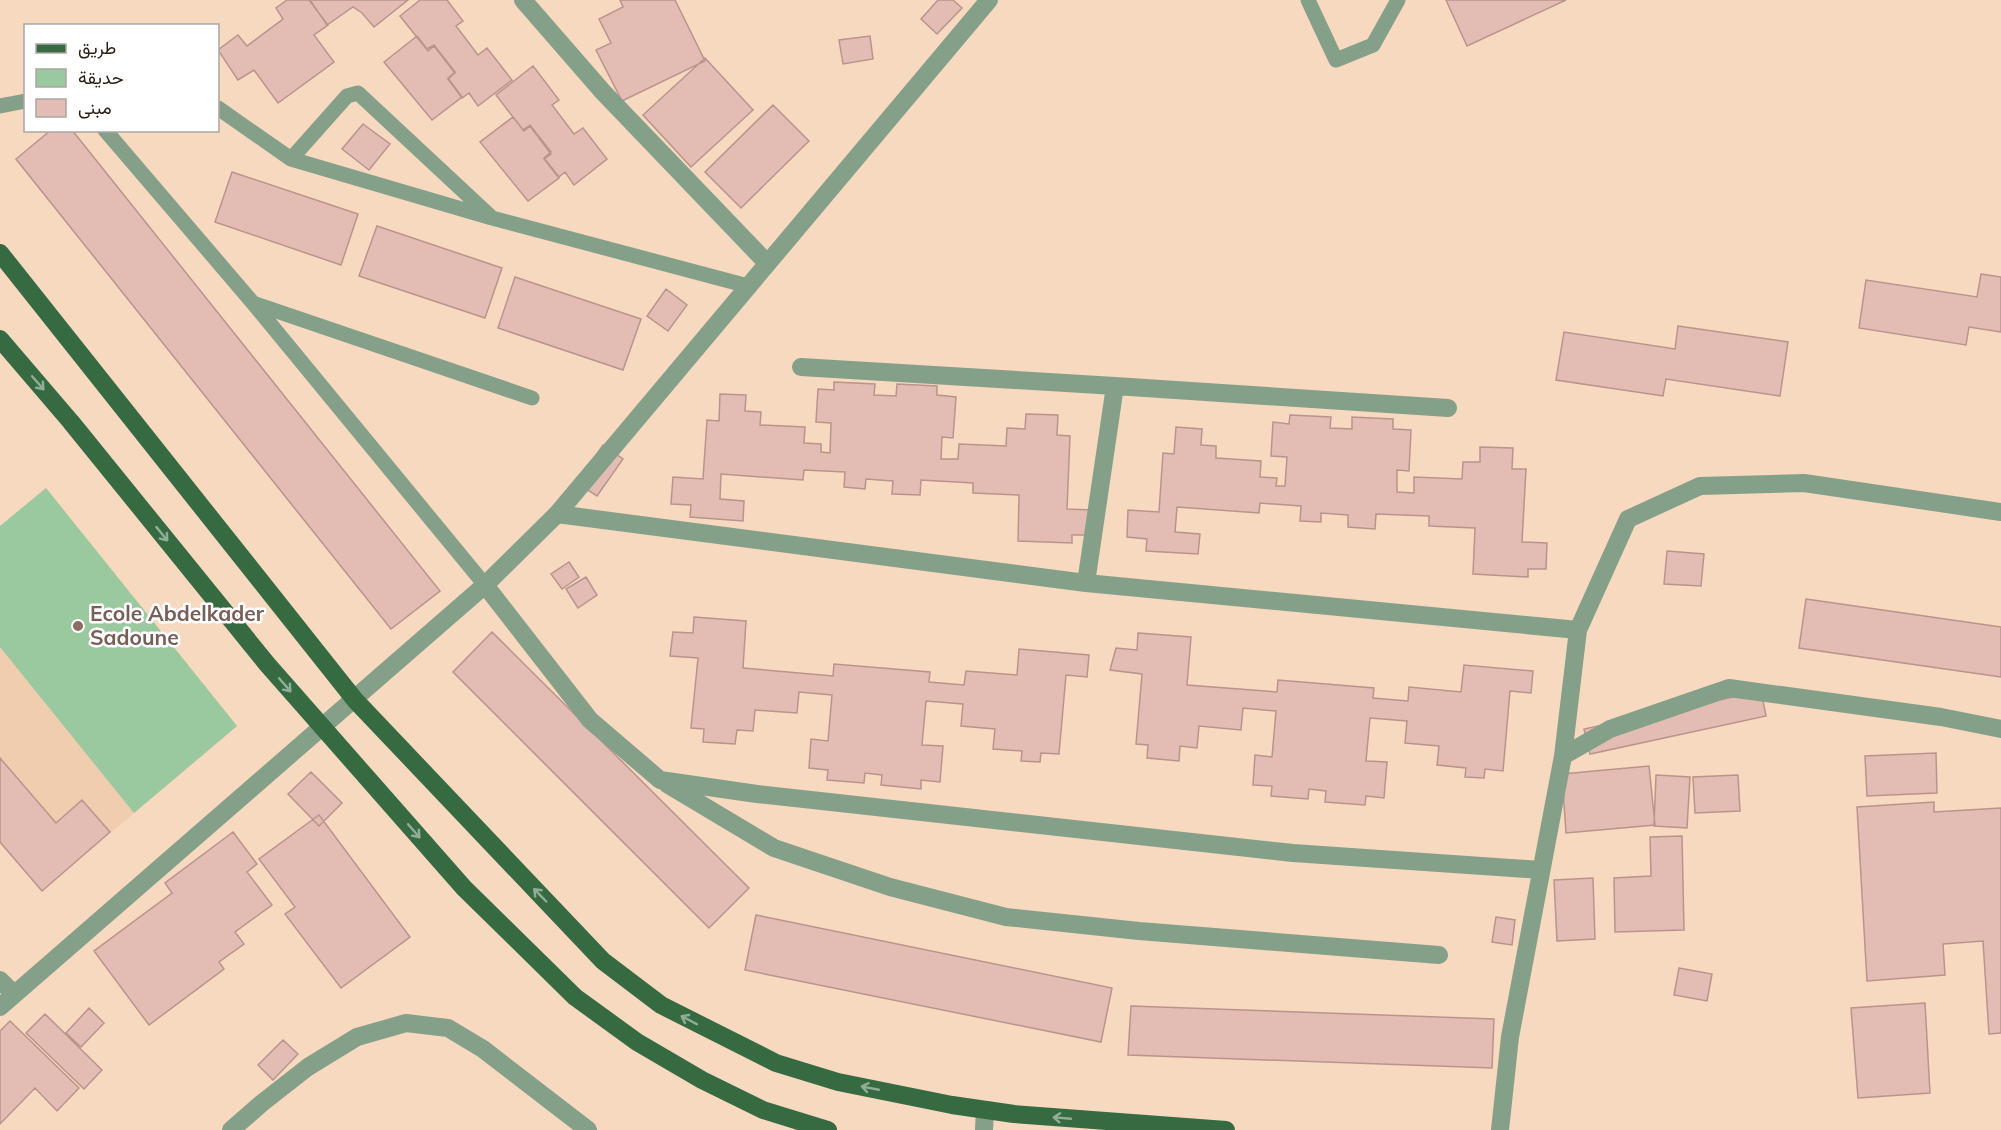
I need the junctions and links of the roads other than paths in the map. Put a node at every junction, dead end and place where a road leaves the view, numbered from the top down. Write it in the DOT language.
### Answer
graph roads {
  1 [pos="523,0"];
  2 [pos="989,0"];
  3 [pos="1308,0"];
  4 [pos="1398,0"];
  5 [pos="24,101"];
  6 [pos="0,106"];
  7 [pos="219,109"];
  8 [pos="107,132"];
  9 [pos="291,159"];
  10 [pos="492,218"];
  11 [pos="0,253"];
  12 [pos="767,263"];
  13 [pos="748,286"];
  14 [pos="253,303"];
  15 [pos="0,339"];
  16 [pos="801,368"];
  17 [pos="1115,386"];
  18 [pos="532,398"];
  19 [pos="1448,408"];
  20 [pos="2001,512"];
  21 [pos="557,514"];
  22 [pos="1086,584"];
  23 [pos="484,585"];
  24 [pos="1578,630"];
  25 [pos="354,700"];
  26 [pos="322,727"];
  27 [pos="2001,729"];
  28 [pos="1563,756"];
  29 [pos="660,780"];
  30 [pos="1541,870"];
  31 [pos="1439,955"];
  32 [pos="0,980"];
  33 [pos="14,994"];
  34 [pos="0,1007"];
  35 [pos="985,1110"];
  36 [pos="231,1130"];
  37 [pos="588,1130"];
  38 [pos="828,1130"];
  39 [pos="984,1130"];
  40 [pos="1226,1130"];
  41 [pos="1500,1130"];
  1 -- 12 [label="street"];
  2 -- 12 [label="street"];
  3 -- 4 [label="lane"];
  5 -- 6 [label="lane"];
  7 -- 9 [label="lane"];
  8 -- 14 [label="lane"];
  9 -- 10 [label="lane"];
  9 -- 10 [label="lane"];
  10 -- 13 [label="lane"];
  11 -- 25 [label="main road"];
  12 -- 13 [label="street"];
  13 -- 21 [label="street"];
  14 -- 18 [label="lane"];
  14 -- 23 [label="lane"];
  15 -- 26 [label="main road, one-way"];
  16 -- 17 [label="street"];
  17 -- 19 [label="street"];
  17 -- 22 [label="street"];
  20 -- 24 [label="street"];
  21 -- 22 [label="street"];
  21 -- 23 [label="street"];
  22 -- 24 [label="street"];
  23 -- 25 [label="street"];
  23 -- 29 [label="street"];
  24 -- 28 [label="street"];
  25 -- 26 [label="street"];
  35 -- 25 [label="main road, one-way"];
  26 -- 33 [label="street"];
  26 -- 38 [label="main road, one-way"];
  27 -- 28 [label="street"];
  28 -- 30 [label="street"];
  29 -- 30 [label="street"];
  29 -- 31 [label="street"];
  30 -- 41 [label="street"];
  32 -- 33 [label="street"];
  33 -- 34 [label="street"];
  35 -- 39 [label="street"];
  40 -- 35 [label="main road, one-way"];
  36 -- 37 [label="street"];
}
